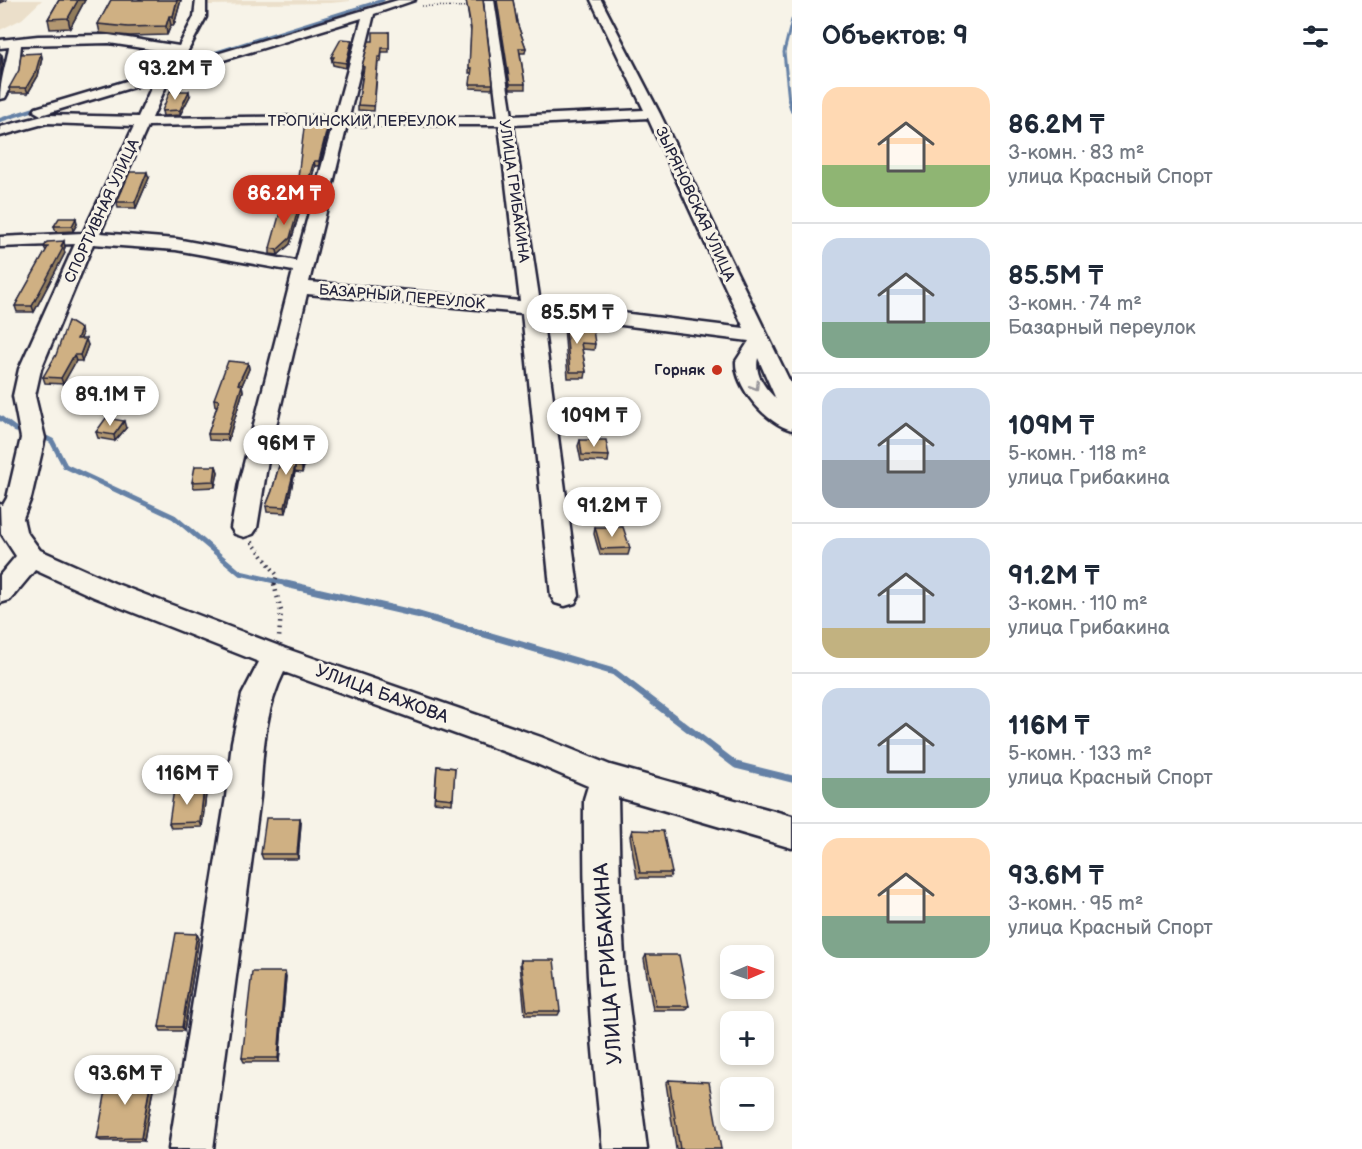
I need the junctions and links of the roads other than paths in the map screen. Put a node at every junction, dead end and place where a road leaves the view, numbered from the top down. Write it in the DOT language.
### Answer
graph roads {
  1 [pos="201,0"];
  2 [pos="596,0"];
  3 [pos="406,1"];
  4 [pos="489,3"];
  5 [pos="369,13"];
  6 [pos="192,33"];
  7 [pos="18,42"];
  8 [pos="0,44"];
  9 [pos="148,44"];
  10 [pos="181,50"];
  11 [pos="146,75"];
  12 [pos="0,95"];
  13 [pos="28,107"];
  14 [pos="653,114"];
  15 [pos="341,120"];
  16 [pos="504,122"];
  17 [pos="144,123"];
  18 [pos="0,125"];
  19 [pos="0,132"];
  20 [pos="88,239"];
  21 [pos="0,242"];
  22 [pos="302,267"];
  23 [pos="297,287"];
  24 [pos="531,308"];
  25 [pos="759,339"];
  26 [pos="792,409"];
  27 [pos="792,423"];
  28 [pos="5,515"];
  29 [pos="244,528"];
  30 [pos="31,557"];
  31 [pos="0,592"];
  32 [pos="565,596"];
  33 [pos="277,657"];
  34 [pos="606,779"];
  35 [pos="792,832"];
  36 [pos="191,1149"];
  37 [pos="625,1149"];
  1 -- 6 [label="street"];
  2 -- 14 [label="street, ЗЫРЯНОВСКАЯ УЛИЦА"];
  3 -- 5 [label="street"];
  4 -- 16 [label="street, УЛИЦА ГРИБАКИНА"];
  5 -- 11 [label="street"];
  5 -- 15 [label="street"];
  6 -- 9 [label="street"];
  6 -- 10 [label="street"];
  7 -- 8 [label="street"];
  7 -- 9 [label="street"];
  7 -- 12 [label="street"];
  9 -- 10 [label="street"];
  10 -- 11 [label="street"];
  11 -- 13 [label="street"];
  11 -- 17 [label="street, СПОРТИВНАЯ УЛИЦА"];
  11 -- 18 [label="street"];
  14 -- 16 [label="street, ТРОПИНСКИЙ ПЕРЕУЛОК"];
  14 -- 25 [label="street, ЗЫРЯНОВСКАЯ УЛИЦА"];
  15 -- 16 [label="street, ТРОПИНСКИЙ ПЕРЕУЛОК"];
  15 -- 17 [label="street, ТРОПИНСКИЙ ПЕРЕУЛОК"];
  15 -- 22 [label="street"];
  16 -- 24 [label="street, УЛИЦА ГРИБАКИНА"];
  17 -- 19 [label="street, ТРОПИНСКИЙ ПЕРЕУЛОК"];
  17 -- 20 [label="street, СПОРТИВНАЯ УЛИЦА"];
  20 -- 21 [label="street, БАЗАРНЫЙ ПЕРЕУЛОК"];
  20 -- 22 [label="street, БАЗАРНЫЙ ПЕРЕУЛОК"];
  20 -- 28 [label="street, СПОРТИВНАЯ УЛИЦА"];
  22 -- 23 [label="street"];
  23 -- 24 [label="street, БАЗАРНЫЙ ПЕРЕУЛОК"];
  23 -- 29 [label="street"];
  24 -- 25 [label="street, БАЗАРНЫЙ ПЕРЕУЛОК"];
  24 -- 32 [label="street, УЛИЦА ГРИБАКИНА"];
  25 -- 26 [label="street, ЗЫРЯНОВСКАЯ УЛИЦА"];
  25 -- 27 [label="street, one-way"];
  28 -- 30 [label="street"];
  30 -- 31 [label="street"];
  30 -- 33 [label="street, УЛИЦА БАЖОВА"];
  33 -- 34 [label="street, УЛИЦА БАЖОВА"];
  33 -- 36 [label="street"];
  34 -- 35 [label="street, УЛИЦА БАЖОВА"];
  34 -- 37 [label="street, УЛИЦА ГРИБАКИНА"];
}
